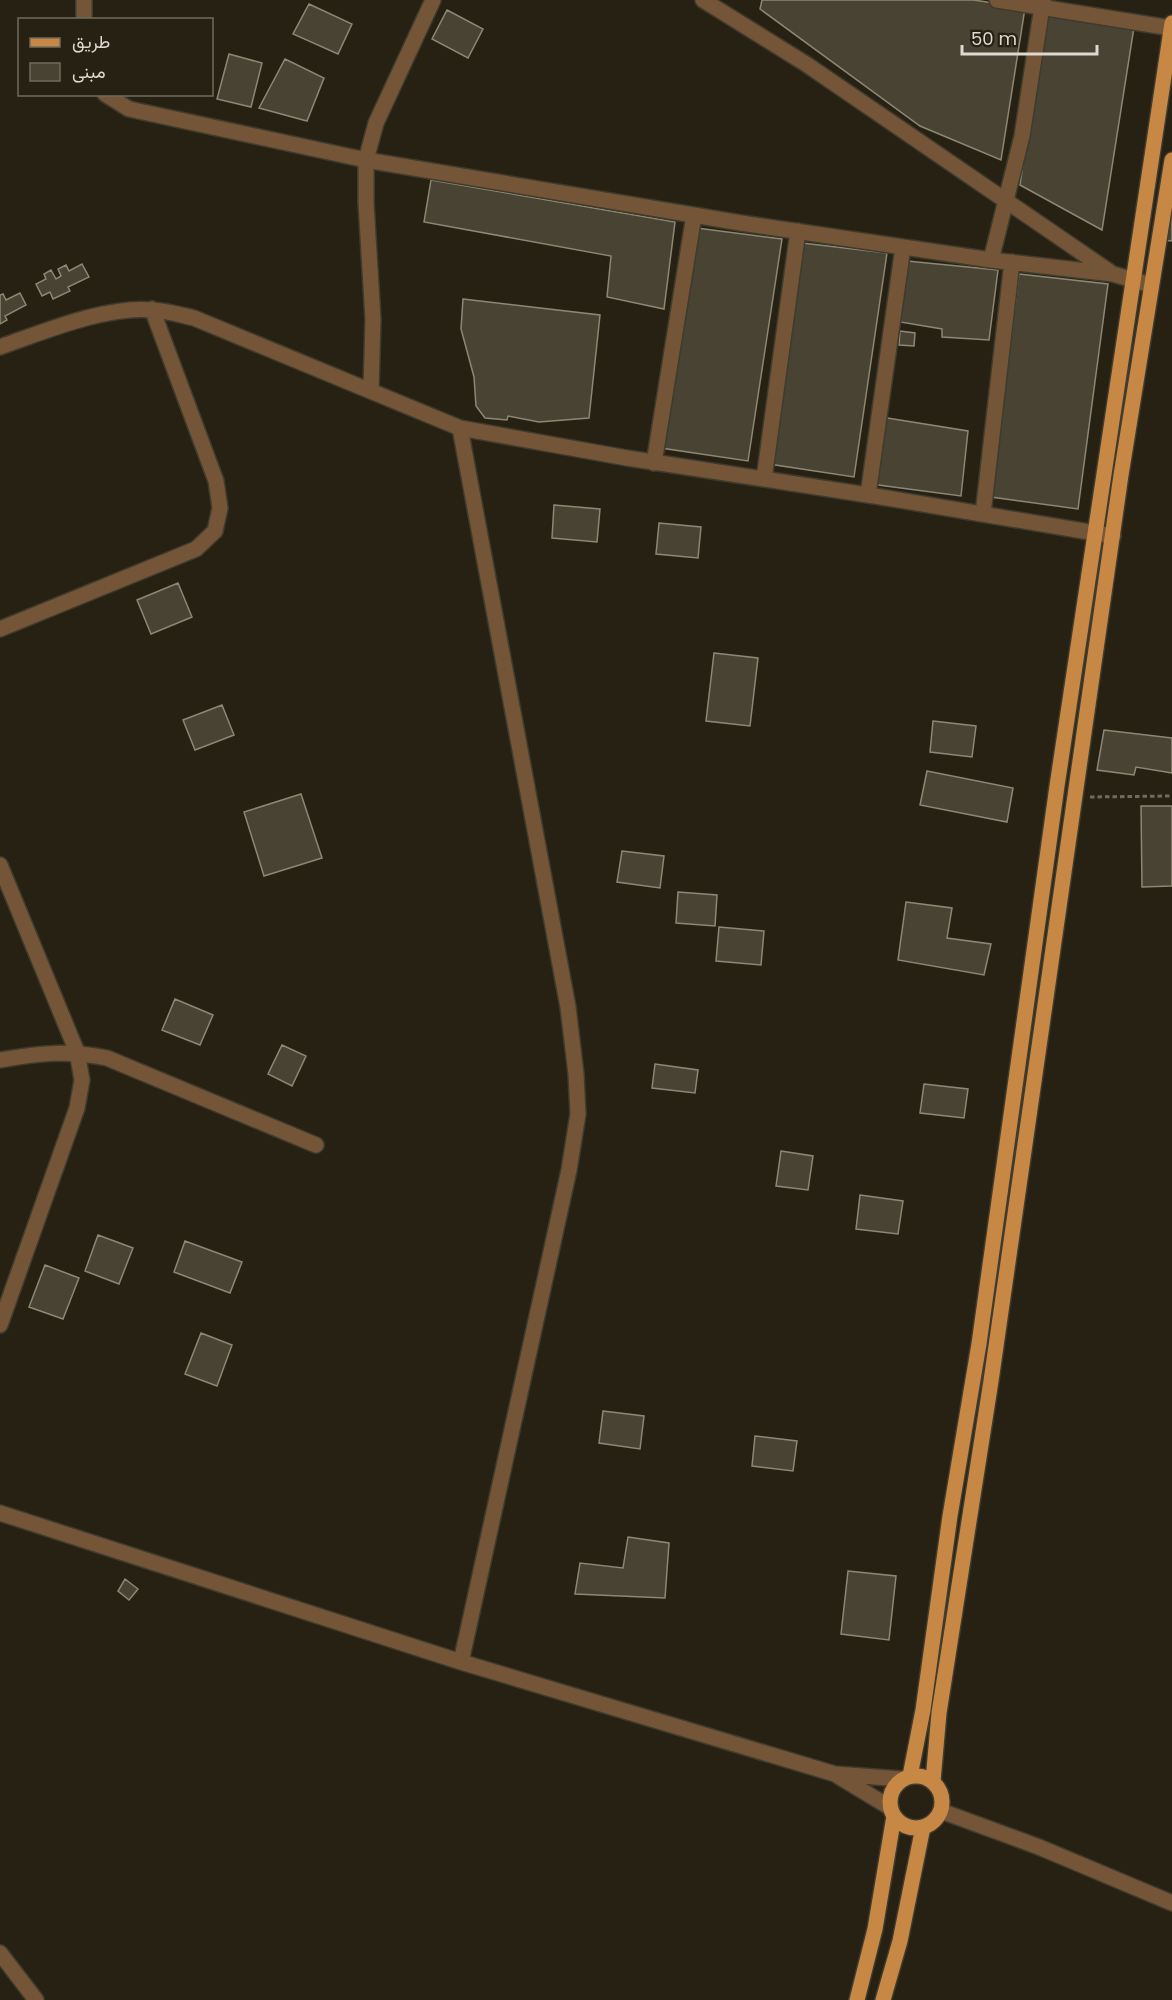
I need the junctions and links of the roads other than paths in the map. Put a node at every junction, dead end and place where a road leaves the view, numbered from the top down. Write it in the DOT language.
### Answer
graph roads {
  1 [pos="84,0"];
  2 [pos="433,0"];
  3 [pos="997,0"];
  4 [pos="711,2"];
  5 [pos="1042,3"];
  6 [pos="84,18"];
  7 [pos="1172,26"];
  8 [pos="108,96"];
  9 [pos="366,160"];
  10 [pos="1172,160"];
  11 [pos="1007,200"];
  12 [pos="694,215"];
  13 [pos="798,231"];
  14 [pos="903,247"];
  15 [pos="991,260"];
  16 [pos="1012,262"];
  17 [pos="1113,274"];
  18 [pos="1134,281"];
  19 [pos="1151,285"];
  20 [pos="152,309"];
  21 [pos="0,347"];
  22 [pos="371,390"];
  23 [pos="460,428"];
  24 [pos="654,462"];
  25 [pos="764,480"];
  26 [pos="868,495"];
  27 [pos="983,514"];
  28 [pos="1095,533"];
  29 [pos="1113,536"];
  30 [pos="0,630"];
  31 [pos="0,865"];
  32 [pos="76,1052"];
  33 [pos="0,1060"];
  34 [pos="316,1144"];
  35 [pos="0,1325"];
  36 [pos="0,1513"];
  37 [pos="461,1662"];
  38 [pos="835,1774"];
  39 [pos="906,1778"];
  40 [pos="933,1781"];
  41 [pos="940,1811"];
  42 [pos="892,1812"];
  43 [pos="923,1827"];
  44 [pos="1172,1903"];
  45 [pos="3,1963"];
  46 [pos="36,2000"];
  47 [pos="857,2000"];
  48 [pos="884,2000"];
  1 -- 6 [label="street"];
  2 -- 9 [label="street"];
  3 -- 5 [label="street"];
  4 -- 11 [label="street"];
  5 -- 7 [label="street"];
  5 -- 11 [label="street"];
  7 -- 18 [label="main road"];
  8 -- 9 [label="street"];
  9 -- 12 [label="street"];
  9 -- 22 [label="street"];
  10 -- 19 [label="main road"];
  11 -- 15 [label="street"];
  11 -- 17 [label="street"];
  12 -- 13 [label="street"];
  12 -- 24 [label="street"];
  13 -- 14 [label="street"];
  13 -- 25 [label="street"];
  14 -- 15 [label="street"];
  14 -- 26 [label="street"];
  15 -- 16 [label="street"];
  16 -- 17 [label="street"];
  16 -- 27 [label="street"];
  17 -- 18 [label="street"];
  18 -- 19 [label="street"];
  18 -- 28 [label="main road"];
  19 -- 29 [label="main road"];
  20 -- 21 [label="street"];
  20 -- 22 [label="street"];
  20 -- 30 [label="street"];
  22 -- 23 [label="street"];
  23 -- 24 [label="street"];
  23 -- 37 [label="street"];
  24 -- 25 [label="street"];
  25 -- 26 [label="street"];
  26 -- 27 [label="street"];
  27 -- 28 [label="street"];
  28 -- 29 [label="street"];
  28 -- 39 [label="main road"];
  29 -- 40 [label="main road"];
  31 -- 32 [label="street"];
  32 -- 33 [label="street"];
  32 -- 34 [label="street"];
  32 -- 35 [label="street"];
  36 -- 37 [label="street"];
  37 -- 38 [label="street"];
  38 -- 39 [label="street"];
  38 -- 42 [label="street"];
  39 -- 40 [label="main road"];
  39 -- 42 [label="main road"];
  40 -- 41 [label="main road"];
  41 -- 43 [label="main road"];
  41 -- 44 [label="street"];
  42 -- 43 [label="main road"];
  42 -- 47 [label="main road"];
  43 -- 48 [label="main road"];
  45 -- 46 [label="street"];
}
